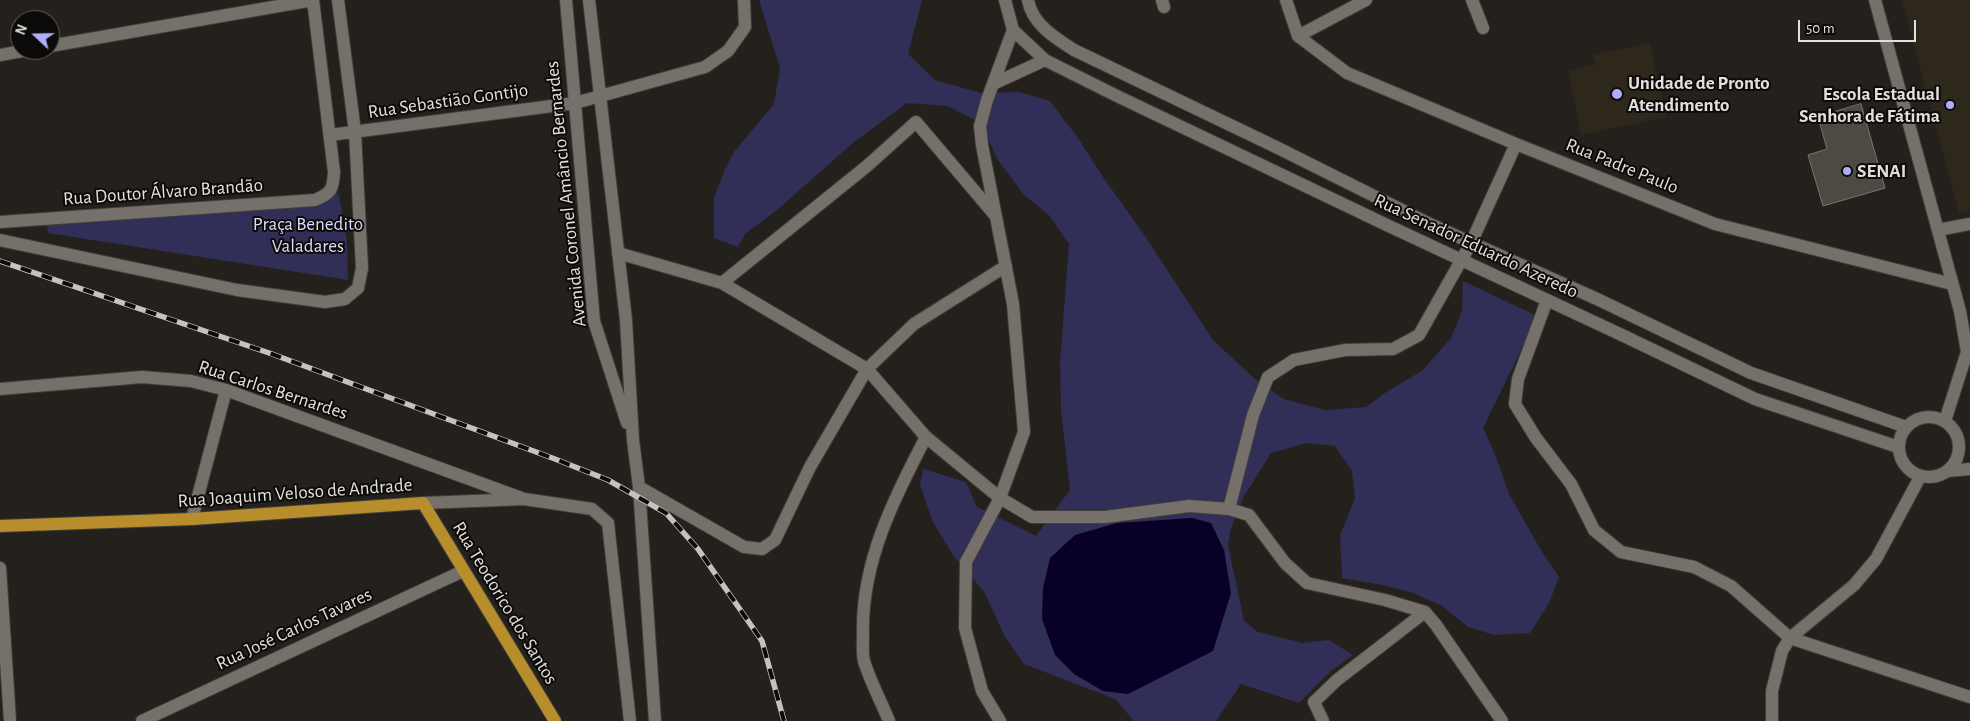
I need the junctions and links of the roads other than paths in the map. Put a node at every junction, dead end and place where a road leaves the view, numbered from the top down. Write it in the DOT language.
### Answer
graph roads {
  1 [pos="313,0"];
  2 [pos="338,0"];
  3 [pos="566,0"];
  4 [pos="589,0"];
  5 [pos="744,0"];
  6 [pos="1005,0"];
  7 [pos="1028,0"];
  8 [pos="1286,0"];
  9 [pos="1366,0"];
  10 [pos="1472,0"];
  11 [pos="1875,0"];
  12 [pos="1483,28"];
  13 [pos="1013,30"];
  14 [pos="1298,36"];
  15 [pos="60,44"];
  16 [pos="1045,60"];
  17 [pos="994,84"];
  18 [pos="599,96"];
  19 [pos="575,103"];
  20 [pos="355,132"];
  21 [pos="330,135"];
  22 [pos="1516,144"];
  23 [pos="996,216"];
  24 [pos="0,222"];
  25 [pos="1970,224"];
  26 [pos="1938,230"];
  27 [pos="0,240"];
  28 [pos="1471,243"];
  29 [pos="618,252"];
  30 [pos="1462,260"];
  31 [pos="1006,266"];
  32 [pos="722,283"];
  33 [pos="1952,284"];
  34 [pos="1547,300"];
  35 [pos="1682,340"];
  36 [pos="1674,359"];
  37 [pos="867,369"];
  38 [pos="0,389"];
  39 [pos="226,390"];
  40 [pos="1945,421"];
  41 [pos="1906,427"];
  42 [pos="926,436"];
  43 [pos="1958,439"];
  44 [pos="632,440"];
  45 [pos="1898,447"];
  46 [pos="1970,447"];
  47 [pos="1970,469"];
  48 [pos="1948,471"];
  49 [pos="1920,477"];
  50 [pos="639,487"];
  51 [pos="1000,498"];
  52 [pos="524,499"];
  53 [pos="423,503"];
  54 [pos="1230,509"];
  55 [pos="192,519"];
  56 [pos="0,526"];
  57 [pos="0,568"];
  58 [pos="463,571"];
  59 [pos="1425,612"];
  60 [pos="1790,638"];
  61 [pos="1970,697"];
  62 [pos="10,721"];
  63 [pos="142,721"];
  64 [pos="554,721"];
  65 [pos="630,721"];
  66 [pos="655,721"];
  67 [pos="889,721"];
  68 [pos="1000,721"];
  69 [pos="1323,721"];
  70 [pos="1502,721"];
  71 [pos="1772,721"];
  1 -- 15 [label="street"];
  1 -- 21 [label="street"];
  2 -- 20 [label="street"];
  3 -- 19 [label="street, Avenida Coronel Amâncio Bernardes"];
  4 -- 18 [label="street, Avenida Coronel Amâncio Bernardes"];
  5 -- 18 [label="street, Rua Sebastião Gontijo"];
  6 -- 13 [label="street"];
  7 -- 28 [label="street, Rua Senador Eduardo Azeredo"];
  8 -- 14 [label="street"];
  9 -- 14 [label="street"];
  10 -- 12 [label="street"];
  11 -- 26 [label="street"];
  13 -- 16 [label="street, Rua Senador Eduardo Azeredo"];
  13 -- 17 [label="street"];
  14 -- 22 [label="street, Rua Padre Paulo"];
  16 -- 17 [label="street"];
  16 -- 30 [label="street, Rua Senador Eduardo Azeredo"];
  17 -- 23 [label="street"];
  18 -- 19 [label="street, Rua Sebastião Gontijo"];
  18 -- 29 [label="street, Avenida Coronel Amâncio Bernardes"];
  19 -- 20 [label="street, Rua Sebastião Gontijo"];
  19 -- 44 [label="street, Avenida Coronel Amâncio Bernardes"];
  20 -- 21 [label="street, Rua Sebastião Gontijo"];
  20 -- 27 [label="street"];
  21 -- 24 [label="street, Rua Doutor Álvaro Brandão"];
  22 -- 28 [label="street"];
  22 -- 33 [label="street, Rua Padre Paulo"];
  23 -- 31 [label="street"];
  23 -- 32 [label="street"];
  25 -- 26 [label="street"];
  26 -- 33 [label="street"];
  28 -- 30 [label="street"];
  28 -- 35 [label="street, Rua Senador Eduardo Azeredo"];
  29 -- 32 [label="street"];
  29 -- 44 [label="street, Avenida Coronel Amâncio Bernardes"];
  30 -- 34 [label="street, Rua Senador Eduardo Azeredo"];
  30 -- 54 [label="street"];
  31 -- 37 [label="street"];
  31 -- 51 [label="street"];
  32 -- 37 [label="street"];
  33 -- 40 [label="street"];
  34 -- 36 [label="street, Rua Senador Eduardo Azeredo"];
  34 -- 60 [label="street"];
  35 -- 36 [label="street"];
  35 -- 41 [label="street, Rua Senador Eduardo Azeredo"];
  36 -- 45 [label="street, Rua Senador Eduardo Azeredo"];
  37 -- 42 [label="street"];
  37 -- 50 [label="street"];
  38 -- 39 [label="street, Rua Carlos Bernardes"];
  39 -- 52 [label="street, Rua Carlos Bernardes"];
  39 -- 55 [label="street"];
  40 -- 41 [label="street"];
  40 -- 43 [label="street"];
  41 -- 45 [label="street"];
  42 -- 51 [label="street"];
  42 -- 67 [label="street"];
  43 -- 46 [label="street"];
  43 -- 48 [label="street"];
  44 -- 50 [label="street, Avenida Coronel Amâncio Bernardes"];
  45 -- 49 [label="street"];
  47 -- 48 [label="street"];
  48 -- 49 [label="street"];
  49 -- 60 [label="street"];
  50 -- 66 [label="street, Avenida Coronel Amâncio Bernardes"];
  51 -- 54 [label="street"];
  51 -- 68 [label="street"];
  52 -- 53 [label="street, Rua Joaquim Veloso de Andrade"];
  52 -- 65 [label="street, Rua Joaquim Veloso de Andrade"];
  53 -- 55 [label="main road, Rua Joaquim Veloso de Andrade"];
  53 -- 58 [label="main road, Rua Teodorico dos Santos"];
  54 -- 59 [label="street"];
  55 -- 56 [label="main road, Rua Joaquim Veloso de Andrade"];
  57 -- 62 [label="street"];
  58 -- 63 [label="street, Rua José Carlos Tavares"];
  58 -- 64 [label="main road, Rua Teodorico dos Santos"];
  59 -- 69 [label="street"];
  59 -- 70 [label="street"];
  60 -- 61 [label="street"];
  60 -- 71 [label="street"];
}
